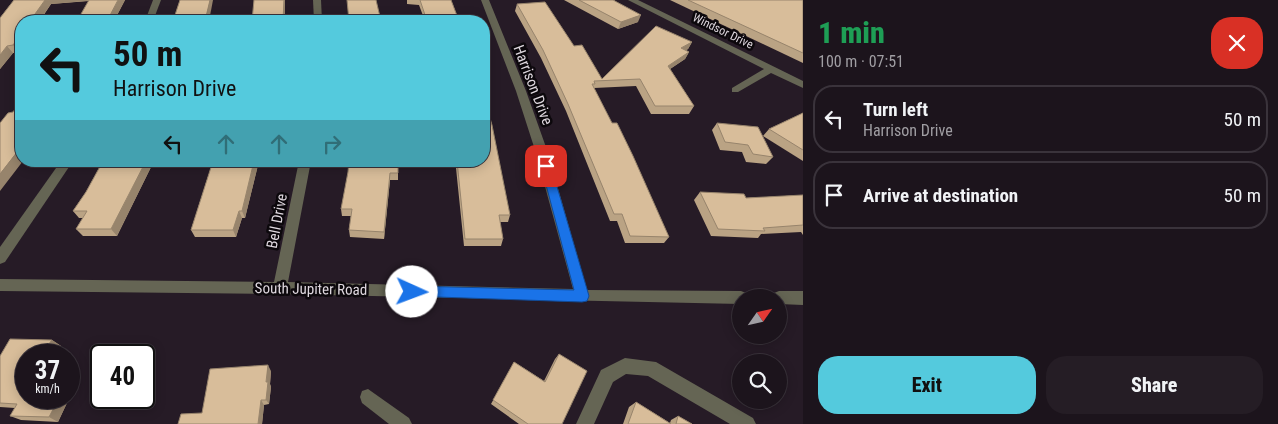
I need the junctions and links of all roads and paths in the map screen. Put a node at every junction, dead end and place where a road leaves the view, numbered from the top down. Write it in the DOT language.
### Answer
graph roads {
  1 [pos="157,0"];
  2 [pos="317,0"];
  3 [pos="484,0"];
  4 [pos="632,0"];
  5 [pos="151,15"];
  6 [pos="318,15"];
  7 [pos="771,69"];
  8 [pos="803,85"];
  9 [pos="734,90"];
  10 [pos="63,167"];
  11 [pos="304,167"];
  12 [pos="0,258"];
  13 [pos="0,285"];
  14 [pos="280,288"];
  15 [pos="582,296"];
  16 [pos="732,298"];
  17 [pos="788,298"];
  18 [pos="803,298"];
  19 [pos="368,396"];
  20 [pos="403,424"];
  21 [pos="585,424"];
  22 [pos="747,424"];
  1 -- 5 [label="street"];
  2 -- 6 [label="street"];
  3 -- 15 [label="street, Harrison Drive"];
  4 -- 7 [label="street, Windsor Drive"];
  7 -- 8 [label="street, Windsor Drive"];
  7 -- 9 [label="street"];
  10 -- 12 [label="street"];
  11 -- 14 [label="street, Bell Drive"];
  13 -- 14 [label="street, South Jupiter Road"];
  14 -- 15 [label="street, South Jupiter Road"];
  15 -- 16 [label="street, South Jupiter Road"];
  17 -- 18 [label="street"];
  19 -- 20 [label="street"];
  21 -- 22 [label="street"];
}
